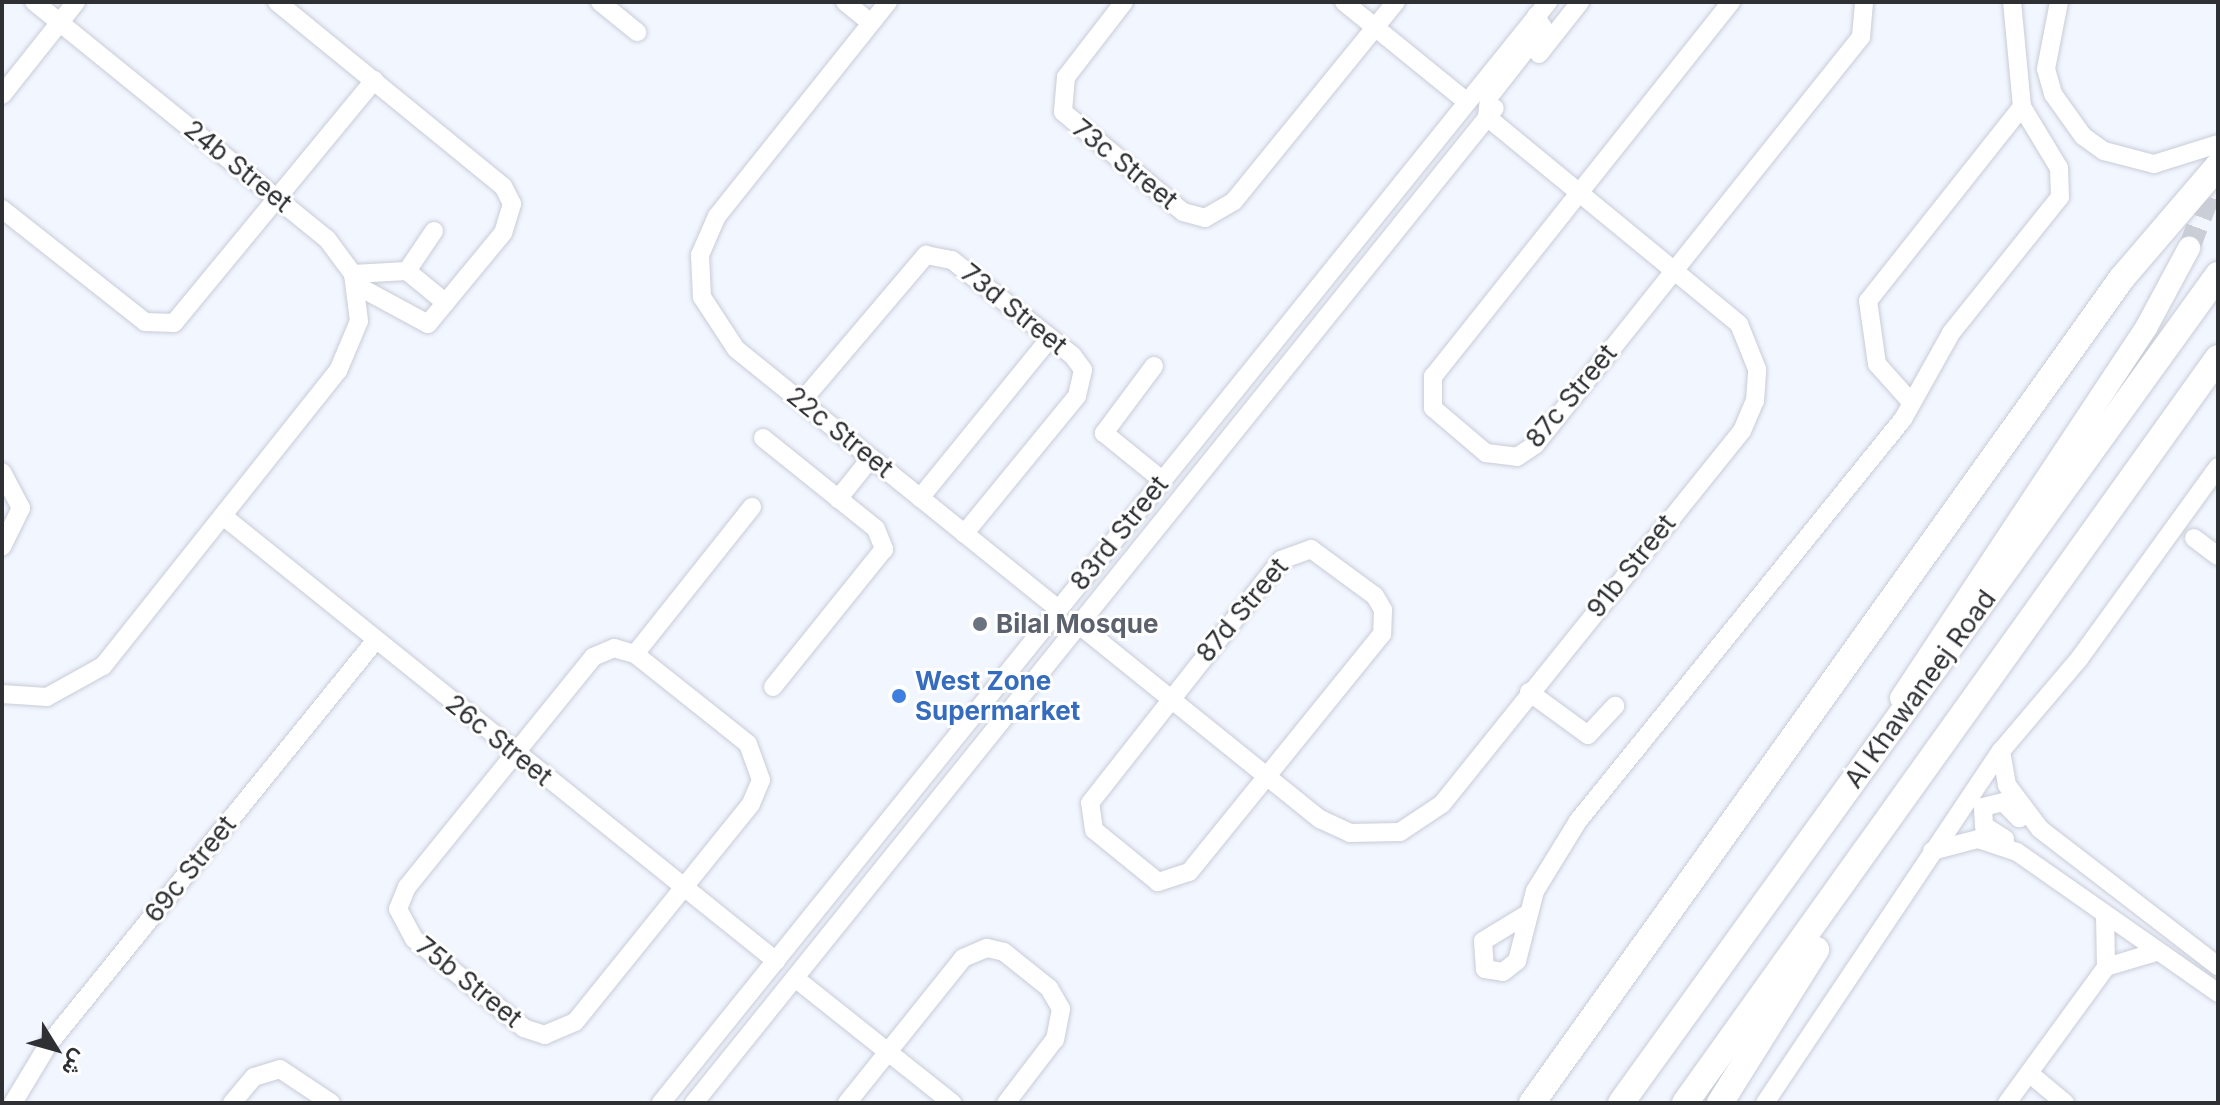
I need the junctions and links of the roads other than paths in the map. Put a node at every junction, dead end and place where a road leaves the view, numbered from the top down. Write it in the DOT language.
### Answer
graph roads {
  1 [pos="34,2"];
  2 [pos="76,2"];
  3 [pos="277,2"];
  4 [pos="600,2"];
  5 [pos="845,2"];
  6 [pos="888,2"];
  7 [pos="1124,2"];
  8 [pos="1344,2"];
  9 [pos="1396,2"];
  10 [pos="1580,2"];
  11 [pos="1731,2"];
  12 [pos="1864,2"];
  13 [pos="2012,2"];
  14 [pos="2059,2"];
  15 [pos="1542,9"];
  16 [pos="60,23"];
  17 [pos="871,23"];
  18 [pos="1376,28"];
  19 [pos="637,32"];
  20 [pos="374,80"];
  21 [pos="2,95"];
  22 [pos="1466,101"];
  23 [pos="2022,107"];
  24 [pos="1487,117"];
  25 [pos="2218,144"];
  26 [pos="2218,166"];
  27 [pos="1578,192"];
  28 [pos="279,199"];
  29 [pos="2,209"];
  30 [pos="434,231"];
  31 [pos="2189,248"];
  32 [pos="1674,269"];
  33 [pos="407,271"];
  34 [pos="2218,275"];
  35 [pos="354,280"];
  36 [pos="446,303"];
  37 [pos="1050,338"];
  38 [pos="2214,365"];
  39 [pos="1154,366"];
  40 [pos="802,401"];
  41 [pos="1911,402"];
  42 [pos="763,438"];
  43 [pos="871,458"];
  44 [pos="2218,467"];
  45 [pos="2,472"];
  46 [pos="1162,480"];
  47 [pos="920,498"];
  48 [pos="838,499"];
  49 [pos="752,507"];
  50 [pos="223,516"];
  51 [pos="964,534"];
  52 [pos="2194,538"];
  53 [pos="2,547"];
  54 [pos="2218,556"];
  55 [pos="1058,609"];
  56 [pos="1078,624"];
  57 [pos="375,641"];
  58 [pos="635,654"];
  59 [pos="773,687"];
  60 [pos="1529,692"];
  61 [pos="2,694"];
  62 [pos="1170,698"];
  63 [pos="1615,706"];
  64 [pos="1886,734"];
  65 [pos="2001,751"];
  66 [pos="515,753"];
  67 [pos="1929,768"];
  68 [pos="1266,777"];
  69 [pos="2057,845"];
  70 [pos="1930,852"];
  71 [pos="2042,865"];
  72 [pos="685,888"];
  73 [pos="2105,914"];
  74 [pos="1524,916"];
  75 [pos="2156,952"];
  76 [pos="776,961"];
  77 [pos="2218,966"];
  78 [pos="2106,967"];
  79 [pos="795,978"];
  80 [pos="2218,993"];
  81 [pos="887,1051"];
  82 [pos="2029,1073"];
  83 [pos="1538,1094"];
  84 [pos="13,1103"];
  85 [pos="232,1103"];
  86 [pos="331,1103"];
  87 [pos="661,1103"];
  88 [pos="694,1103"];
  89 [pos="847,1103"];
  90 [pos="952,1103"];
  91 [pos="1006,1103"];
  92 [pos="1621,1103"];
  93 [pos="1685,1103"];
  94 [pos="1720,1103"];
  95 [pos="1765,1103"];
  96 [pos="2007,1103"];
  97 [pos="2065,1103"];
  1 -- 16 [label="street, 24b Street"];
  2 -- 16 [label="street"];
  3 -- 20 [label="street"];
  4 -- 19 [label="street"];
  5 -- 17 [label="street"];
  6 -- 17 [label="street"];
  7 -- 18 [label="street, 73c Street"];
  8 -- 18 [label="street"];
  9 -- 18 [label="street"];
  10 -- 24 [label="street, 83rd Street"];
  11 -- 27 [label="street, 87c Street"];
  12 -- 32 [label="street, 87c Street"];
  13 -- 23 [label="street"];
  14 -- 25 [label="street"];
  15 -- 22 [label="street, 83rd Street"];
  15 -- 24 [label="street"];
  16 -- 21 [label="street"];
  16 -- 28 [label="street, 24b Street"];
  17 -- 40 [label="street, 22c Street"];
  18 -- 22 [label="street"];
  20 -- 28 [label="street"];
  20 -- 36 [label="street"];
  22 -- 46 [label="street, 83rd Street"];
  23 -- 41 [label="street"];
  23 -- 41 [label="street"];
  24 -- 27 [label="street, 91b Street"];
  24 -- 56 [label="street, 83rd Street"];
  26 -- 83 [label="highway"];
  27 -- 32 [label="street, 91b Street"];
  27 -- 32 [label="street, 87c Street"];
  28 -- 29 [label="street"];
  28 -- 35 [label="street, 24b Street"];
  30 -- 33 [label="street"];
  31 -- 64 [label="main road"];
  32 -- 60 [label="street, 91b Street"];
  33 -- 35 [label="street"];
  33 -- 36 [label="street"];
  34 -- 64 [label="highway, Al Khawaneej Road"];
  35 -- 36 [label="street"];
  35 -- 50 [label="street"];
  37 -- 40 [label="street, 73d Street"];
  37 -- 47 [label="street"];
  37 -- 51 [label="street, 73d Street"];
  38 -- 67 [label="highway, Al Khawaneej Road"];
  39 -- 46 [label="street"];
  40 -- 43 [label="street, 22c Street"];
  41 -- 74 [label="street"];
  42 -- 48 [label="street"];
  43 -- 47 [label="street, 22c Street"];
  43 -- 48 [label="street"];
  44 -- 65 [label="street"];
  45 -- 53 [label="street"];
  46 -- 55 [label="street, 83rd Street"];
  47 -- 51 [label="street, 22c Street"];
  48 -- 59 [label="street"];
  49 -- 58 [label="street"];
  50 -- 57 [label="street, 26c Street"];
  50 -- 61 [label="street"];
  51 -- 55 [label="street, 22c Street"];
  52 -- 54 [label="street"];
  55 -- 76 [label="street, 83rd Street"];
  56 -- 62 [label="street"];
  56 -- 79 [label="street, 83rd Street"];
  57 -- 66 [label="street, 26c Street"];
  57 -- 84 [label="street, 69c Street"];
  58 -- 66 [label="street"];
  58 -- 72 [label="street"];
  60 -- 63 [label="street"];
  60 -- 68 [label="street, 91b Street"];
  62 -- 68 [label="street"];
  62 -- 68 [label="street"];
  62 -- 68 [label="street, 87d Street"];
  64 -- 92 [label="highway, Al Khawaneej Road"];
  65 -- 69 [label="street"];
  65 -- 70 [label="street"];
  66 -- 72 [label="street, 26c Street"];
  66 -- 72 [label="street, 75b Street"];
  67 -- 93 [label="highway, Al Khawaneej Road"];
  67 -- 94 [label="highway"];
  69 -- 71 [label="street"];
  69 -- 77 [label="street"];
  70 -- 71 [label="street"];
  70 -- 95 [label="street"];
  71 -- 73 [label="street"];
  72 -- 76 [label="street, 26c Street"];
  73 -- 75 [label="street"];
  73 -- 78 [label="street"];
  75 -- 78 [label="street"];
  75 -- 80 [label="street"];
  76 -- 87 [label="street, 83rd Street"];
  78 -- 82 [label="street"];
  79 -- 81 [label="street"];
  79 -- 88 [label="street, 83rd Street"];
  81 -- 89 [label="street"];
  81 -- 90 [label="street"];
  81 -- 91 [label="street"];
  82 -- 96 [label="street"];
  82 -- 97 [label="street"];
  85 -- 86 [label="street"];
}
